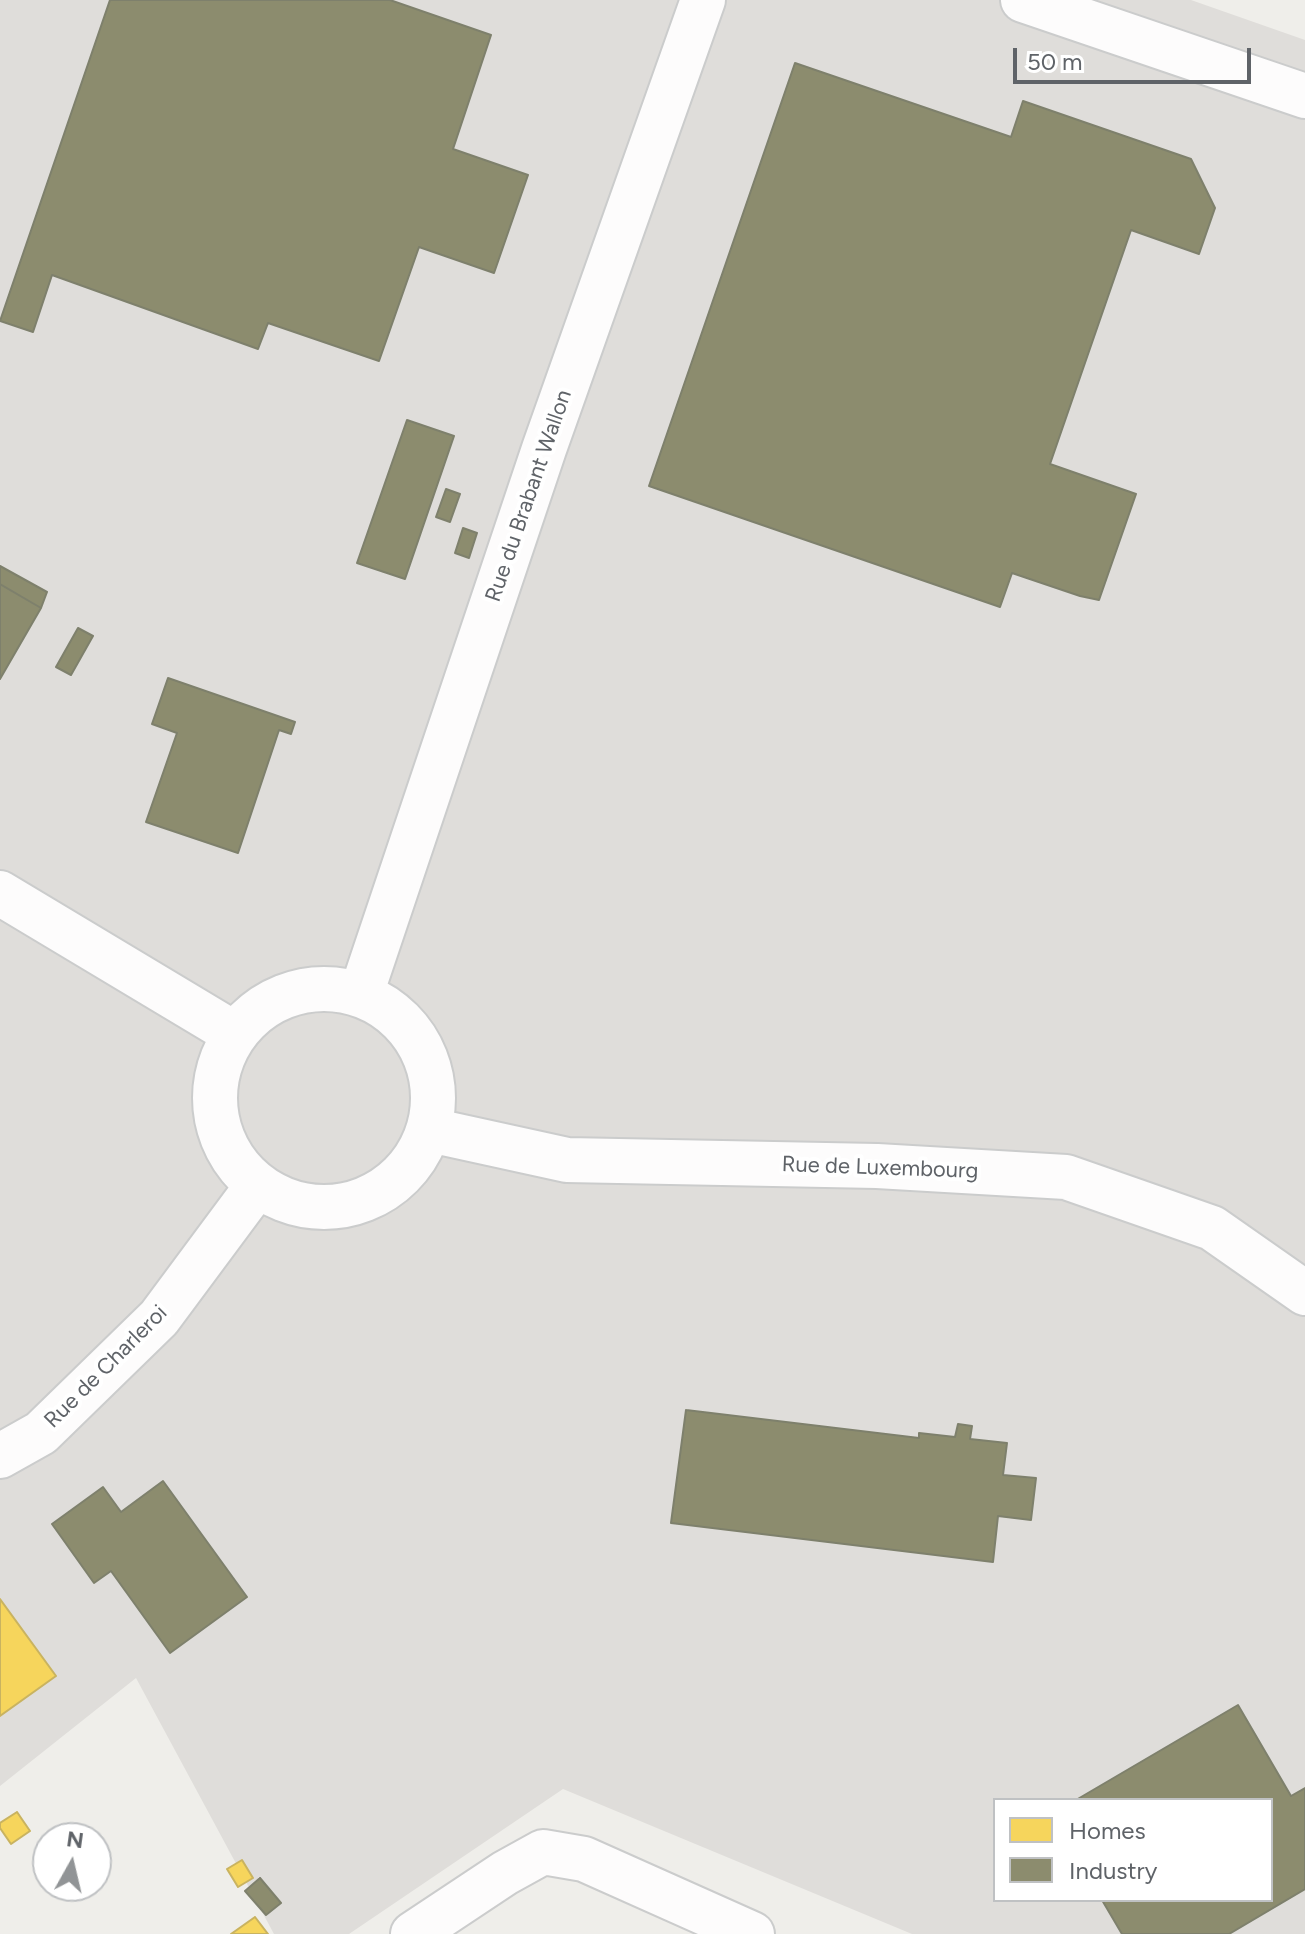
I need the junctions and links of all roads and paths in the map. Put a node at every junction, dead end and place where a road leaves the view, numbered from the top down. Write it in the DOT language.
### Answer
graph roads {
  1 [pos="703,0"];
  2 [pos="1023,0"];
  3 [pos="1305,96"];
  4 [pos="0,893"];
  5 [pos="361,994"];
  6 [pos="235,1034"];
  7 [pos="430,1130"];
  8 [pos="257,1186"];
  9 [pos="1305,1293"];
  10 [pos="0,1456"];
  11 [pos="413,1934"];
  12 [pos="752,1934"];
  1 -- 5 [label="street, Rue du Brabant Wallon"];
  2 -- 3 [label="street"];
  4 -- 6 [label="street"];
  5 -- 6 [label="street"];
  5 -- 7 [label="street"];
  6 -- 8 [label="street"];
  7 -- 8 [label="street"];
  7 -- 9 [label="street, Rue de Luxembourg"];
  8 -- 10 [label="street, Rue de Charleroi"];
  11 -- 12 [label="street"];
}
